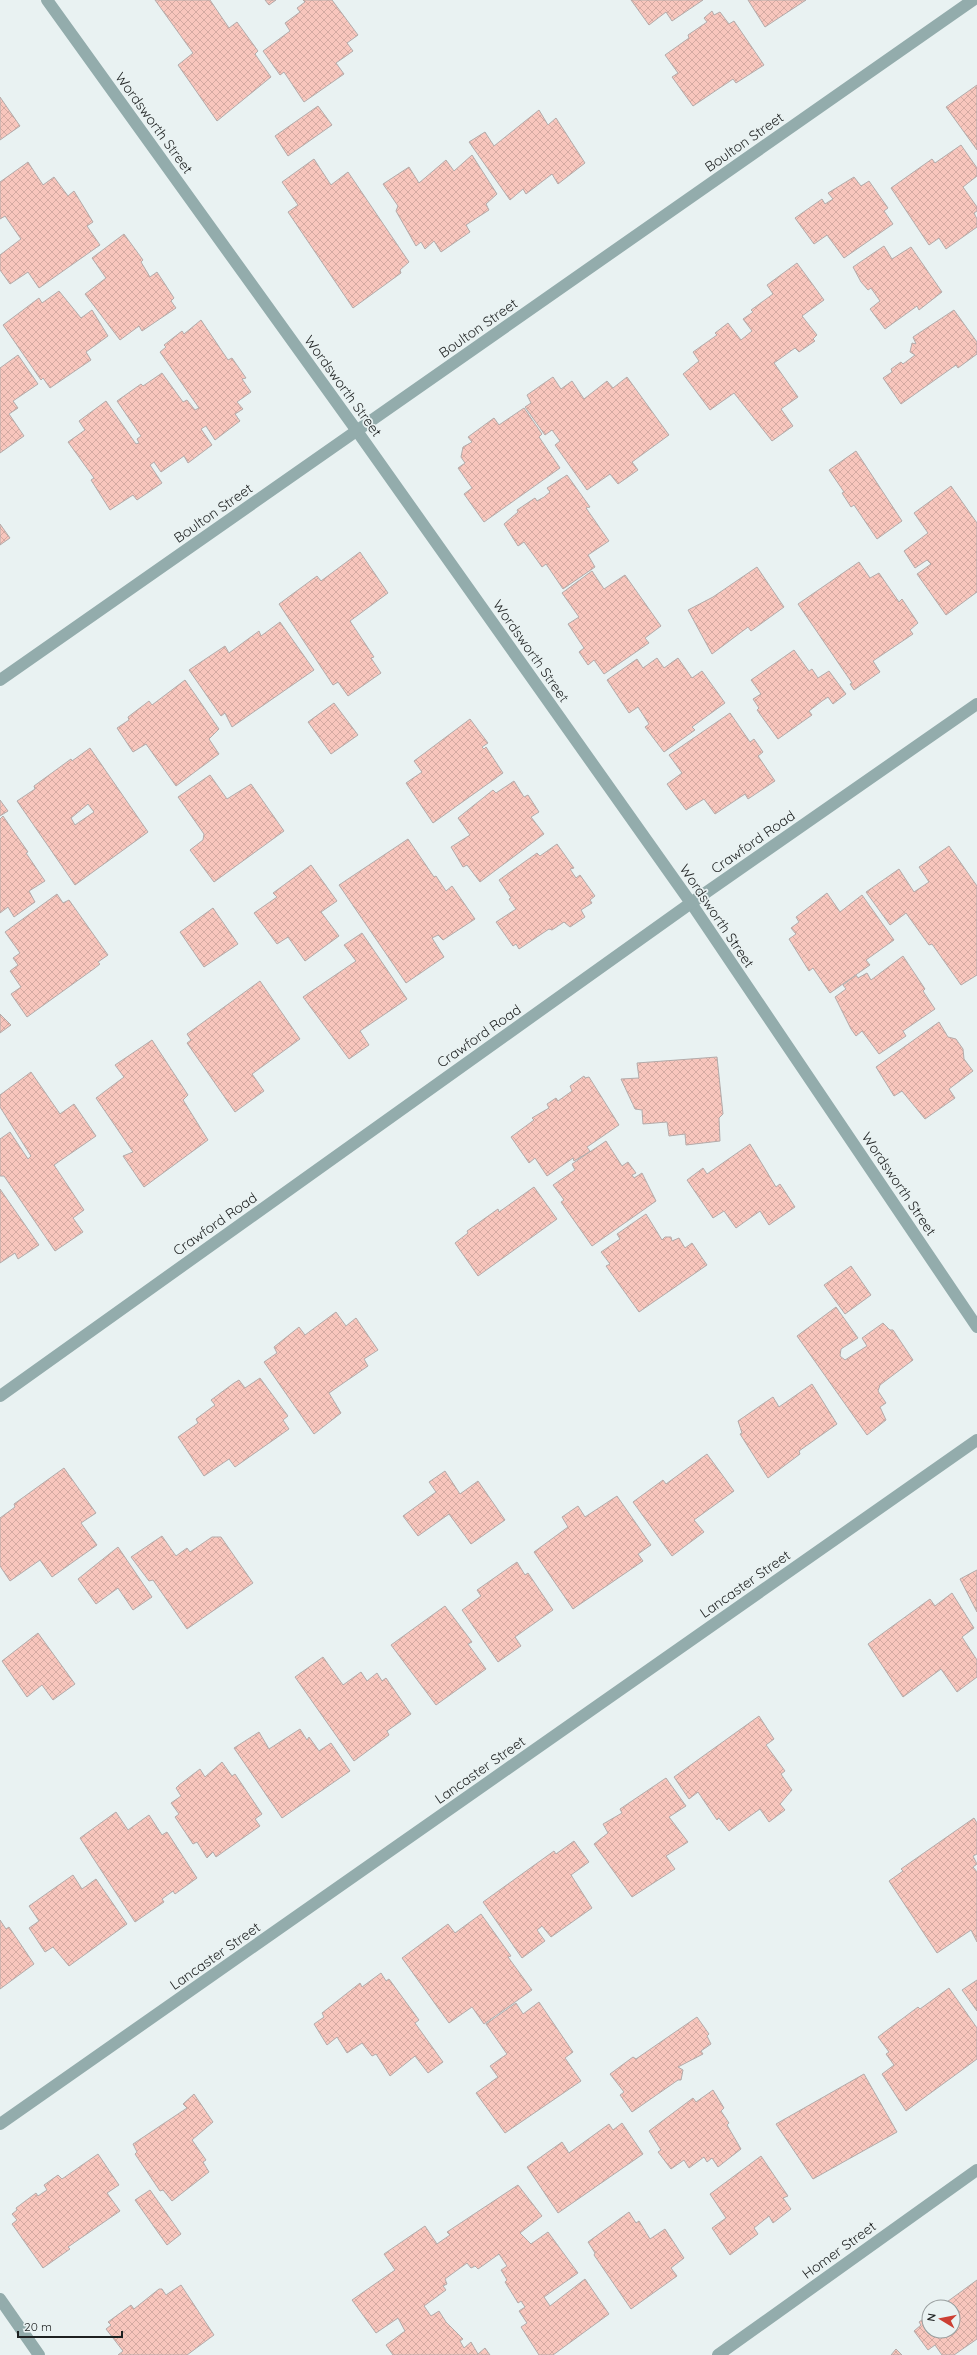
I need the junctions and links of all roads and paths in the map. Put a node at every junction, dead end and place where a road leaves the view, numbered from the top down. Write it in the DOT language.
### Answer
graph roads {
  1 [pos="48,0"];
  2 [pos="973,0"];
  3 [pos="357,431"];
  4 [pos="0,680"];
  5 [pos="977,704"];
  6 [pos="691,903"];
  7 [pos="977,1327"];
  8 [pos="0,1396"];
  9 [pos="977,1440"];
  10 [pos="0,2124"];
  11 [pos="977,2170"];
  12 [pos="0,2299"];
  13 [pos="739,2341"];
  14 [pos="40,2355"];
  15 [pos="718,2355"];
  16 [pos="737,2355"];
  1 -- 3 [label="street, Wordsworth Street"];
  2 -- 3 [label="street, Boulton Street"];
  3 -- 4 [label="street, Boulton Street"];
  3 -- 6 [label="street, Wordsworth Street"];
  5 -- 6 [label="street, Crawford Road"];
  6 -- 7 [label="street, Wordsworth Street"];
  6 -- 8 [label="street, Crawford Road"];
  9 -- 10 [label="street, Lancaster Street"];
  11 -- 13 [label="street, Homer Street"];
  12 -- 14 [label="street"];
  13 -- 15 [label="street, Homer Street"];
  13 -- 16 [label="street"];
}
